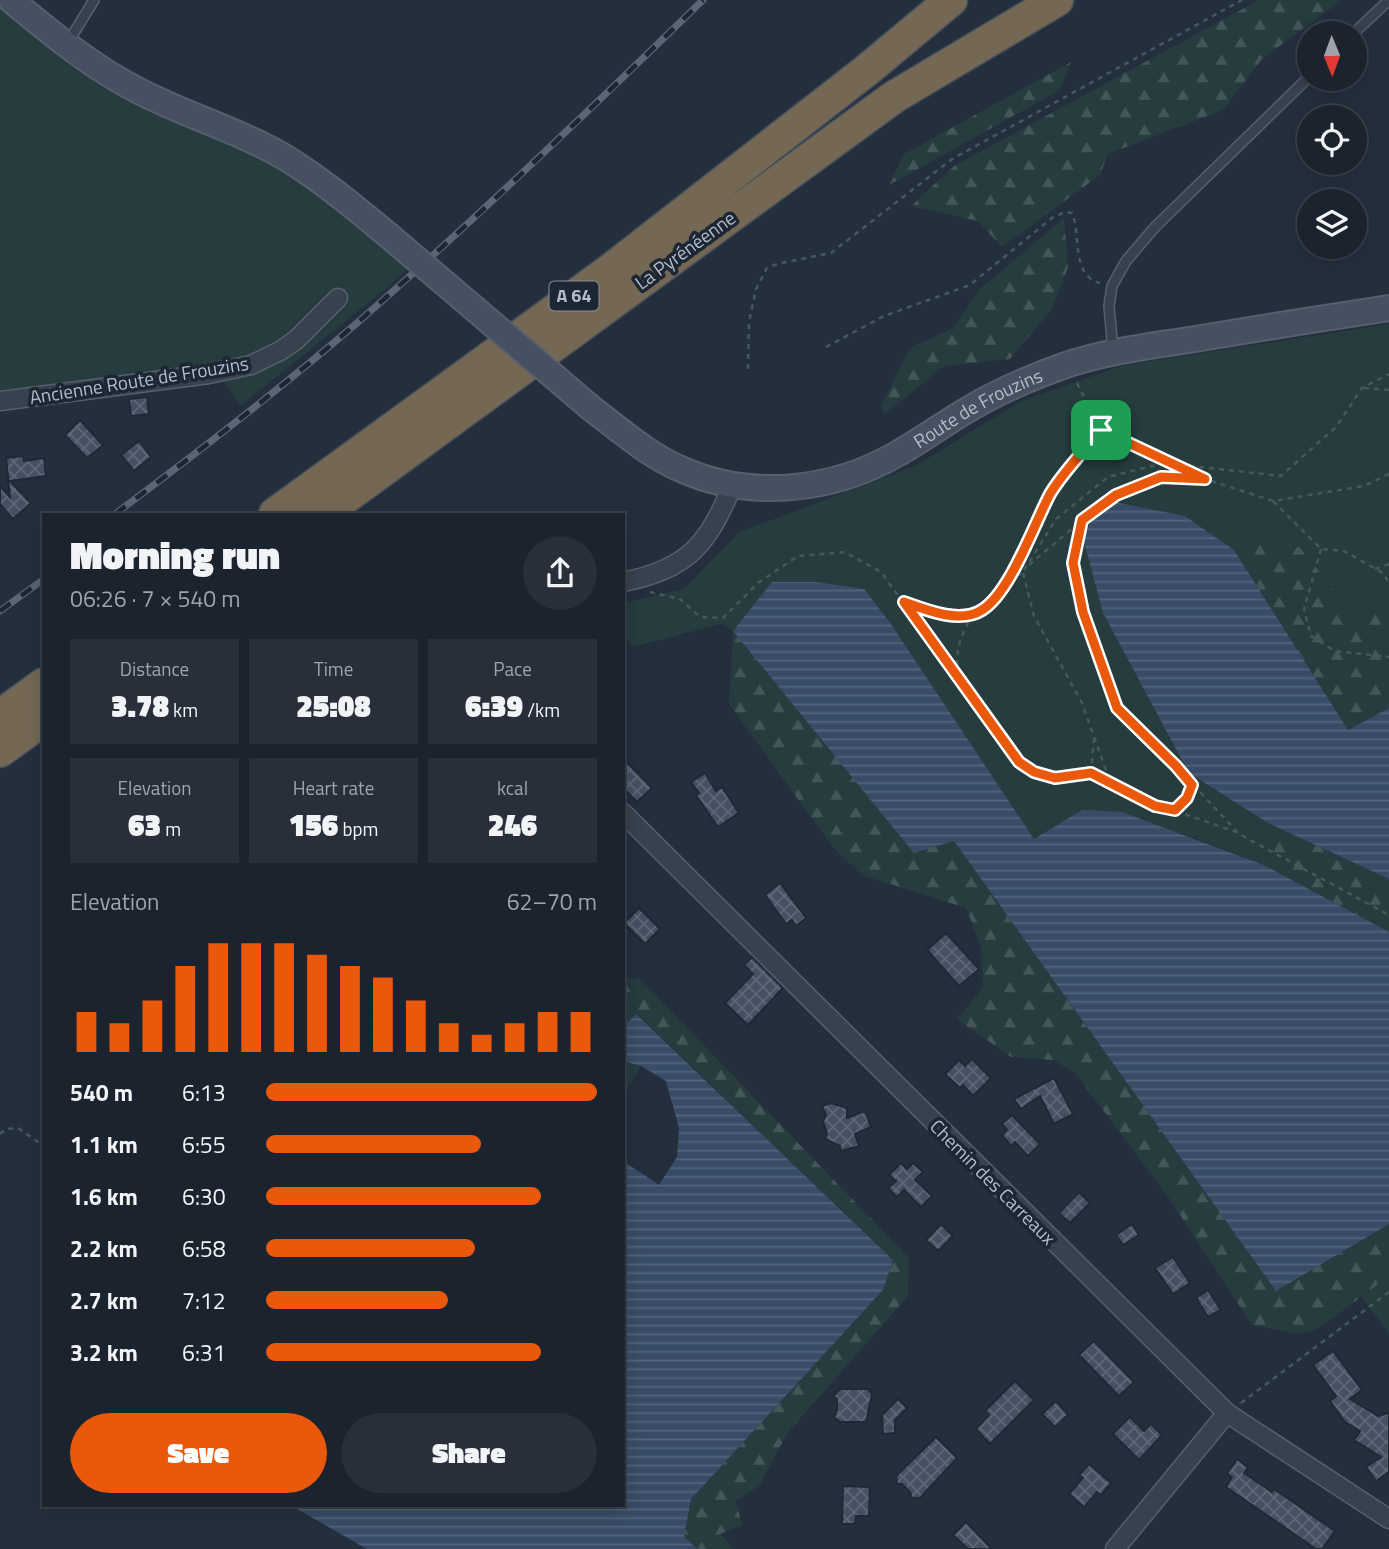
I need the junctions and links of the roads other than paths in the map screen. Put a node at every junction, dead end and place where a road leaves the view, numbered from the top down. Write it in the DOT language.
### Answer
graph roads {
  1 [pos="11,0"];
  2 [pos="94,0"];
  3 [pos="951,0"];
  4 [pos="1056,0"];
  5 [pos="1389,0"];
  6 [pos="1367,21"];
  7 [pos="66,46"];
  8 [pos="1297,89"];
  9 [pos="338,298"];
  10 [pos="1389,308"];
  11 [pos="1113,353"];
  12 [pos="0,401"];
  13 [pos="733,484"];
  14 [pos="276,513"];
  15 [pos="324,513"];
  16 [pos="625,582"];
  17 [pos="42,685"];
  18 [pos="0,716"];
  19 [pos="42,720"];
  20 [pos="0,751"];
  21 [pos="625,815"];
  22 [pos="1227,1413"];
  23 [pos="1389,1520"];
  24 [pos="1115,1549"];
  1 -- 7 [label="main road, Route de Frouzins"];
  2 -- 7 [label="lane"];
  3 -- 14 [label="highway, La Pyrénéenne / A 64"];
  4 -- 15 [label="highway, La Pyrénéenne / A 64"];
  5 -- 6 [label="lane"];
  7 -- 13 [label="main road, Route de Frouzins, bridge"];
  8 -- 11 [label="lane"];
  9 -- 12 [label="street, Ancienne Route de Frouzins"];
  10 -- 11 [label="main road, Route de Frouzins"];
  11 -- 13 [label="main road, Route de Frouzins"];
  13 -- 16 [label="street"];
  17 -- 18 [label="highway"];
  19 -- 20 [label="highway"];
  21 -- 22 [label="street, Chemin des Carreaux"];
  22 -- 23 [label="street, Chemin des Carreaux"];
  22 -- 24 [label="street"];
}
